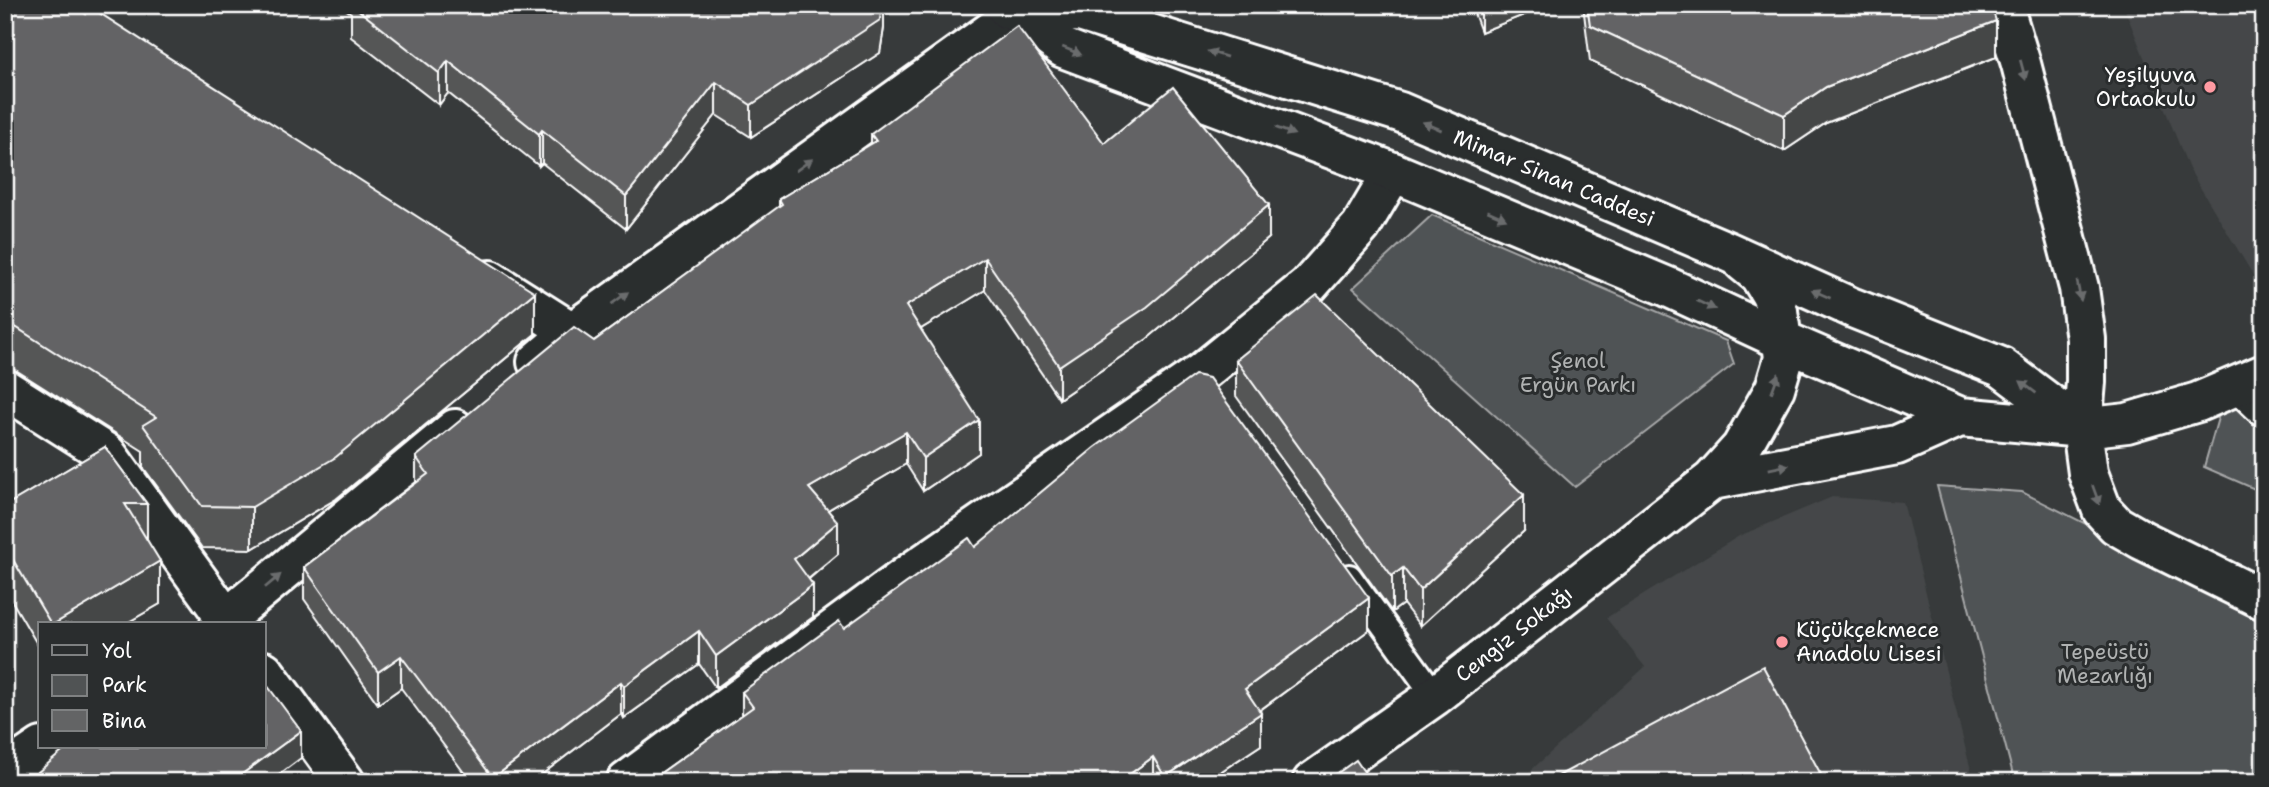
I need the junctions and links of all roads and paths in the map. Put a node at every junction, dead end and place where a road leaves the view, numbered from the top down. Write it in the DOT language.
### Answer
graph roads {
  1 [pos="2003,5"];
  2 [pos="1007,9"];
  3 [pos="1393,172"];
  4 [pos="1735,256"];
  5 [pos="456,258"];
  6 [pos="572,332"];
  7 [pos="1782,340"];
  8 [pos="509,384"];
  9 [pos="5,388"];
  10 [pos="2257,388"];
  11 [pos="478,411"];
  12 [pos="1960,417"];
  13 [pos="2082,428"];
  14 [pos="1712,480"];
  15 [pos="1338,562"];
  16 [pos="2264,600"];
  17 [pos="224,622"];
  18 [pos="226,622"];
  19 [pos="266,674"];
  20 [pos="1436,696"];
  21 [pos="41,748"];
  22 [pos="5,772"];
  23 [pos="345,782"];
  24 [pos="626,782"];
  25 [pos="1312,782"];
  1 -- 13 [label="street, one-way"];
  2 -- 3 [label="street, one-way"];
  4 -- 2 [label="street, Mimar Sinan Caddesi, one-way"];
  6 -- 2 [label="street, one-way"];
  3 -- 7 [label="street, one-way"];
  3 -- 24 [label="street"];
  4 -- 7 [label="street, Cengiz Sokağı"];
  13 -- 4 [label="street, Mimar Sinan Caddesi, one-way"];
  5 -- 6 [label="street"];
  6 -- 8 [label="street"];
  7 -- 12 [label="street"];
  14 -- 7 [label="street, Cengiz Sokağı, one-way"];
  9 -- 17 [label="street"];
  10 -- 13 [label="street"];
  18 -- 11 [label="street, one-way"];
  12 -- 13 [label="street"];
  14 -- 12 [label="street, Cengiz Sokağı, one-way"];
  13 -- 16 [label="street, one-way"];
  14 -- 20 [label="street, Cengiz Sokağı"];
  15 -- 20 [label="lane"];
  19 -- 23 [label="street"];
  20 -- 25 [label="street, Cengiz Sokağı"];
  21 -- 22 [label="street"];
}
